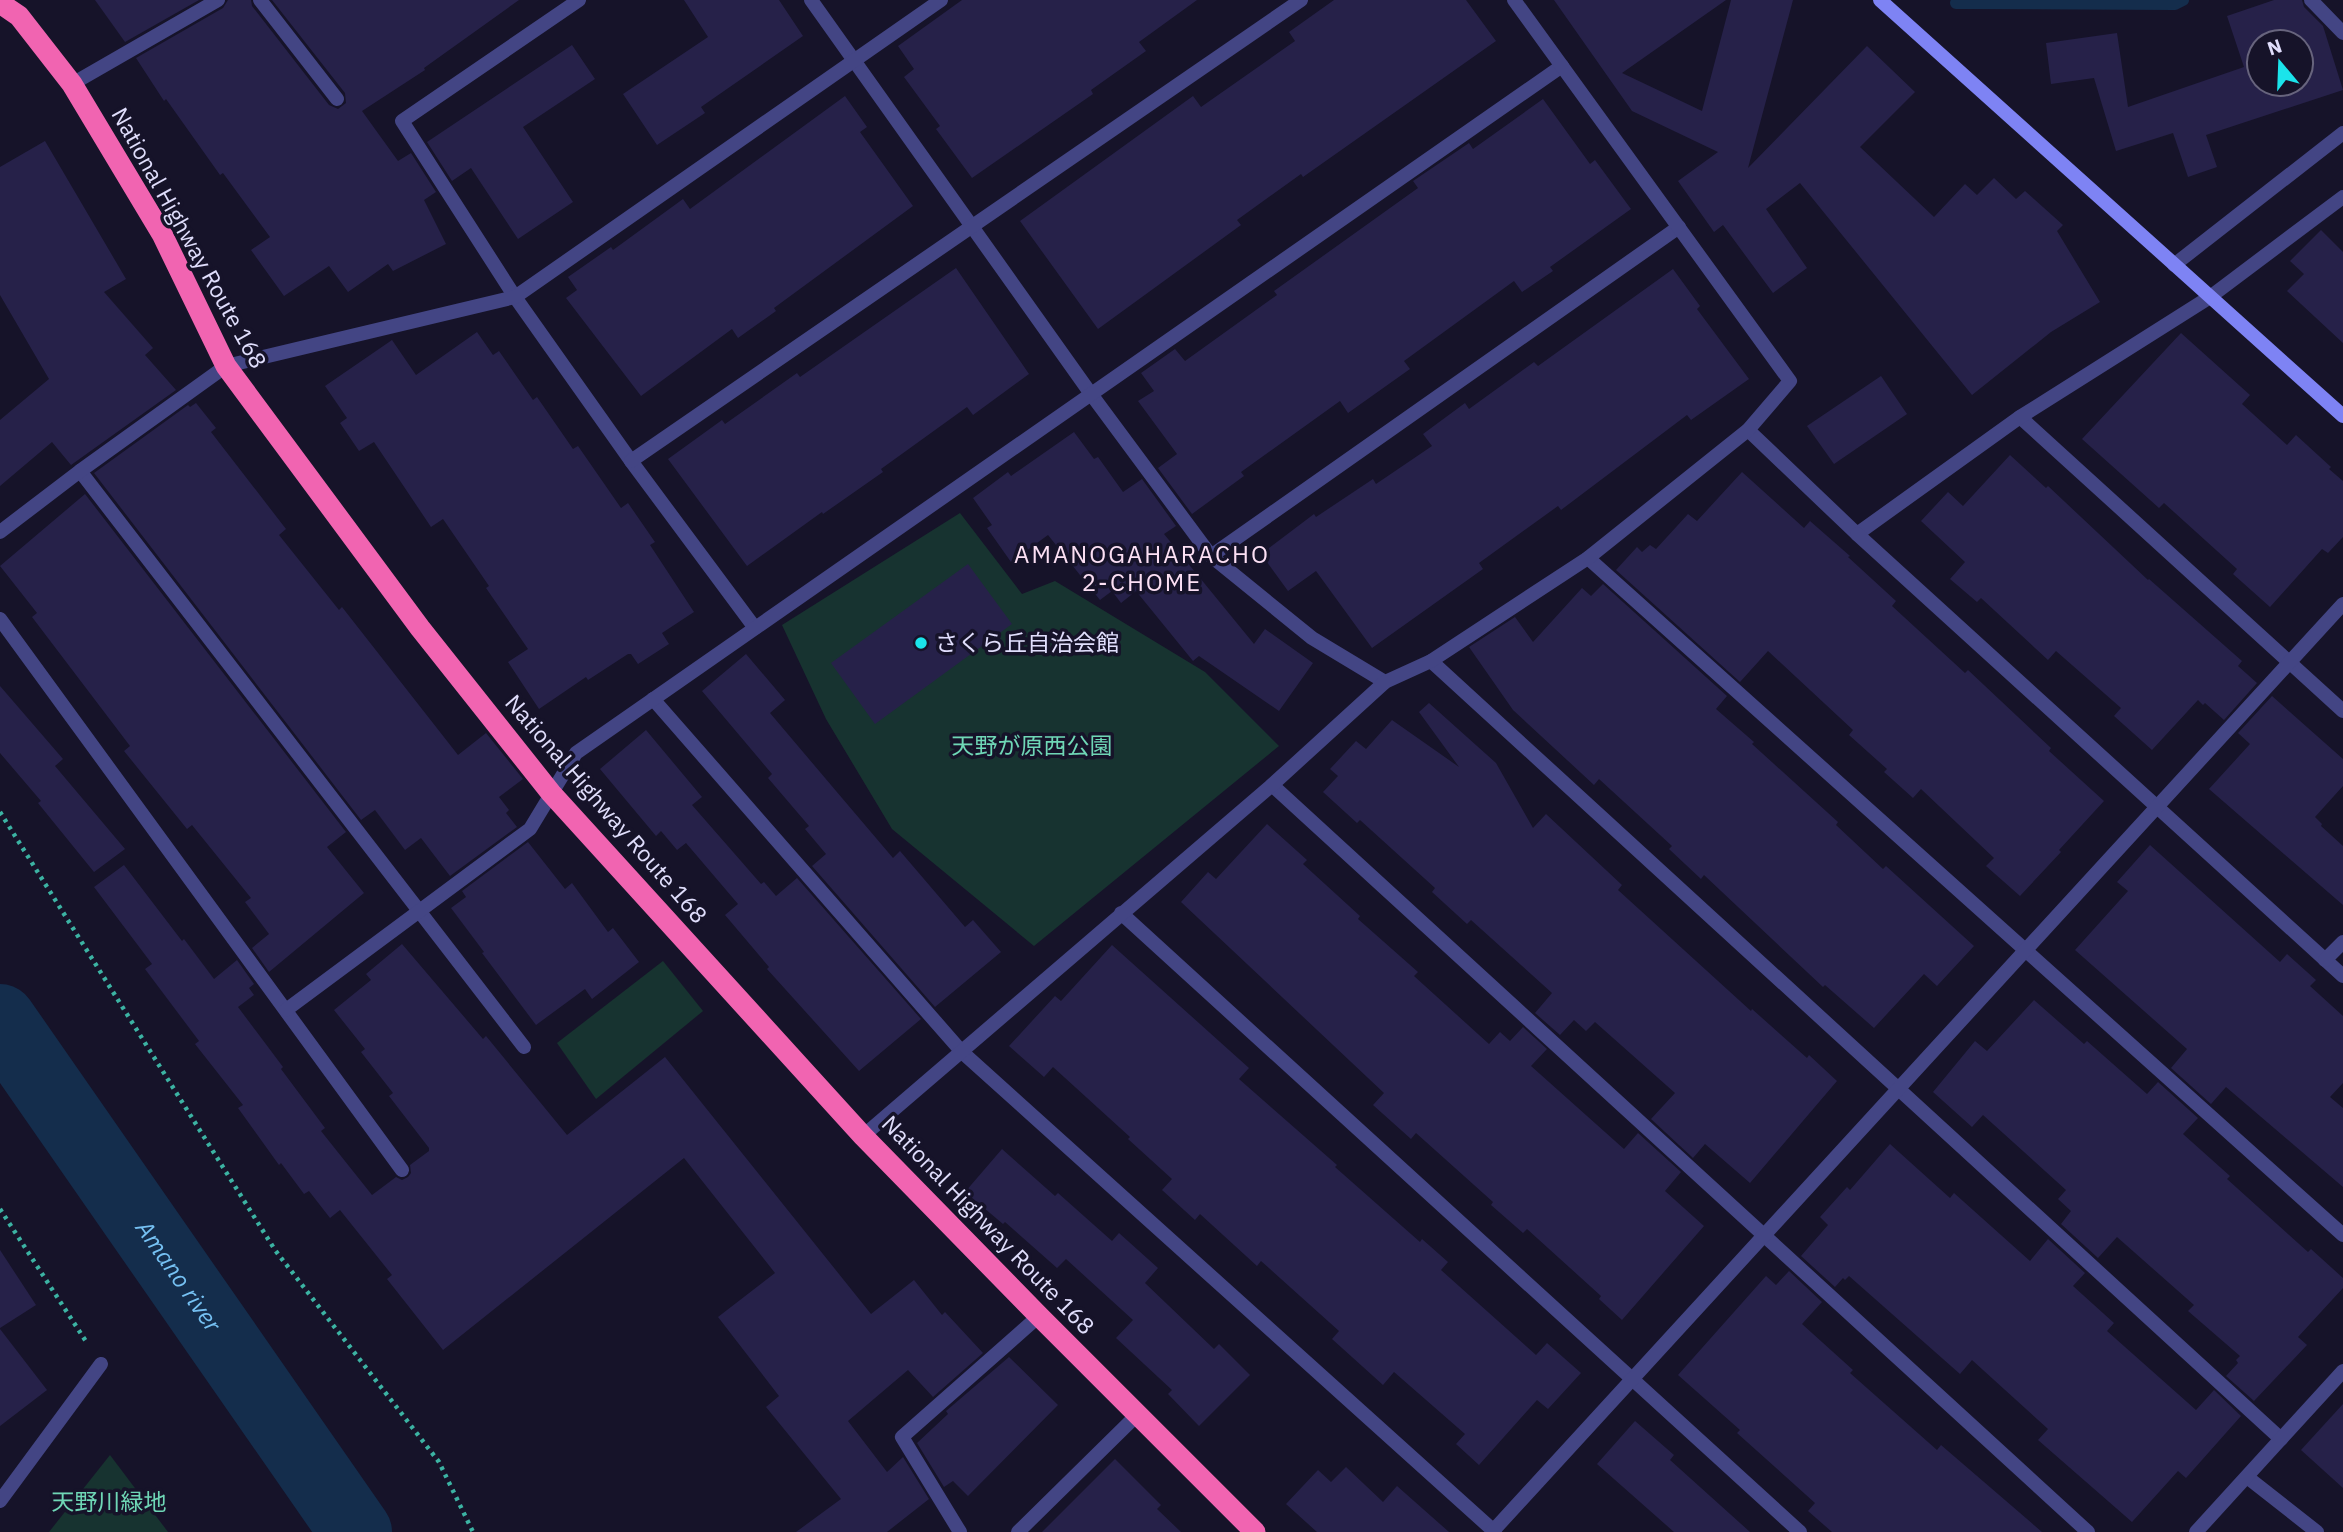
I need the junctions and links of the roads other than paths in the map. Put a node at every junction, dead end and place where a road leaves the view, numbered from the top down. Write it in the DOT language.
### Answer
graph roads {
  1 [pos="218,0"];
  2 [pos="260,0"];
  3 [pos="579,0"];
  4 [pos="811,0"];
  5 [pos="941,0"];
  6 [pos="1301,0"];
  7 [pos="1514,0"];
  8 [pos="1880,0"];
  9 [pos="2311,0"];
  10 [pos="0,3"];
  11 [pos="560,5"];
  12 [pos="2343,33"];
  13 [pos="854,61"];
  14 [pos="1562,66"];
  15 [pos="72,84"];
  16 [pos="337,99"];
  17 [pos="2343,133"];
  18 [pos="2343,197"];
  19 [pos="972,226"];
  20 [pos="1679,227"];
  21 [pos="2174,265"];
  22 [pos="515,297"];
  23 [pos="2210,297"];
  24 [pos="226,366"];
  25 [pos="1091,394"];
  26 [pos="2343,416"];
  27 [pos="2020,418"];
  28 [pos="1748,430"];
  29 [pos="631,461"];
  30 [pos="80,471"];
  31 [pos="0,531"];
  32 [pos="1857,534"];
  33 [pos="1211,556"];
  34 [pos="1588,558"];
  35 [pos="2343,604"];
  36 [pos="0,619"];
  37 [pos="755,628"];
  38 [pos="1431,661"];
  39 [pos="2290,662"];
  40 [pos="1385,682"];
  41 [pos="653,699"];
  42 [pos="2343,711"];
  43 [pos="1272,785"];
  44 [pos="551,793"];
  45 [pos="2157,807"];
  46 [pos="419,911"];
  47 [pos="1121,913"];
  48 [pos="2343,942"];
  49 [pos="2025,950"];
  50 [pos="2325,960"];
  51 [pos="2343,976"];
  52 [pos="286,1010"];
  53 [pos="524,1047"];
  54 [pos="962,1052"];
  55 [pos="1898,1088"];
  56 [pos="863,1136"];
  57 [pos="402,1170"];
  58 [pos="2343,1235"];
  59 [pos="1764,1236"];
  60 [pos="1039,1316"];
  61 [pos="101,1364"];
  62 [pos="2343,1371"];
  63 [pos="1632,1379"];
  64 [pos="1138,1415"];
  65 [pos="2281,1439"];
  66 [pos="2247,1477"];
  67 [pos="0,1501"];
  68 [pos="1493,1531"];
  69 [pos="960,1532"];
  70 [pos="1018,1532"];
  71 [pos="1255,1532"];
  72 [pos="1800,1532"];
  73 [pos="2088,1532"];
  74 [pos="2196,1532"];
  75 [pos="2317,1532"];
  1 -- 15 [label="street"];
  2 -- 16 [label="street"];
  3 -- 11 [label="street"];
  4 -- 13 [label="street"];
  5 -- 13 [label="street"];
  6 -- 19 [label="street"];
  7 -- 14 [label="street"];
  8 -- 21 [label="street"];
  9 -- 12 [label="street"];
  10 -- 15 [label="highway, National Highway Route 168"];
  11 -- 22 [label="street"];
  13 -- 19 [label="street"];
  13 -- 22 [label="street"];
  14 -- 20 [label="street"];
  14 -- 25 [label="street"];
  15 -- 24 [label="highway, National Highway Route 168"];
  17 -- 21 [label="street"];
  18 -- 23 [label="street"];
  19 -- 25 [label="street"];
  19 -- 29 [label="street"];
  20 -- 28 [label="street"];
  20 -- 33 [label="street"];
  21 -- 23 [label="street"];
  22 -- 24 [label="street"];
  22 -- 29 [label="street"];
  23 -- 26 [label="street"];
  23 -- 27 [label="street"];
  24 -- 30 [label="street"];
  24 -- 44 [label="highway, National Highway Route 168"];
  25 -- 33 [label="street"];
  25 -- 37 [label="street"];
  27 -- 32 [label="street"];
  27 -- 39 [label="street"];
  28 -- 32 [label="street"];
  28 -- 34 [label="street"];
  29 -- 37 [label="street"];
  30 -- 31 [label="street"];
  30 -- 46 [label="street"];
  32 -- 45 [label="street"];
  33 -- 40 [label="street"];
  34 -- 38 [label="street"];
  34 -- 49 [label="street"];
  35 -- 39 [label="street"];
  36 -- 52 [label="street"];
  37 -- 41 [label="street"];
  38 -- 40 [label="street"];
  38 -- 55 [label="street"];
  39 -- 42 [label="street"];
  39 -- 45 [label="street"];
  40 -- 43 [label="street"];
  41 -- 44 [label="street"];
  41 -- 54 [label="street"];
  43 -- 47 [label="street"];
  43 -- 59 [label="street"];
  44 -- 46 [label="street"];
  44 -- 56 [label="highway, National Highway Route 168"];
  45 -- 49 [label="street"];
  45 -- 50 [label="street"];
  46 -- 52 [label="street"];
  46 -- 53 [label="street"];
  47 -- 54 [label="street"];
  47 -- 63 [label="street"];
  48 -- 50 [label="street"];
  49 -- 55 [label="street"];
  49 -- 58 [label="street"];
  50 -- 51 [label="street"];
  52 -- 57 [label="street"];
  54 -- 56 [label="street"];
  54 -- 68 [label="street"];
  55 -- 59 [label="street"];
  55 -- 65 [label="street"];
  56 -- 60 [label="highway, National Highway Route 168"];
  59 -- 63 [label="street"];
  59 -- 73 [label="street"];
  60 -- 64 [label="highway, National Highway Route 168"];
  60 -- 69 [label="street"];
  61 -- 67 [label="street"];
  62 -- 65 [label="street"];
  63 -- 68 [label="street"];
  63 -- 72 [label="street"];
  64 -- 70 [label="street"];
  64 -- 71 [label="highway, National Highway Route 168"];
  65 -- 66 [label="street"];
  66 -- 74 [label="street"];
  66 -- 75 [label="street"];
}
